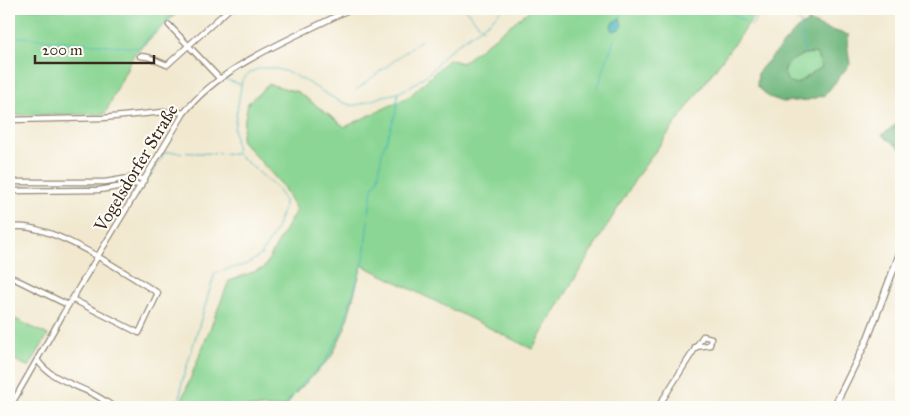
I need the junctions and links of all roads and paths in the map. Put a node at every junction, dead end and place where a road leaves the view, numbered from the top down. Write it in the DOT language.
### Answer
graph roads {
  1 [pos="229,9"];
  2 [pos="350,9"];
  3 [pos="169,24"];
  4 [pos="190,45"];
  5 [pos="140,56"];
  6 [pos="219,78"];
  7 [pos="184,113"];
  8 [pos="9,120"];
  9 [pos="145,180"];
  10 [pos="9,182"];
  11 [pos="141,186"];
  12 [pos="9,191"];
  13 [pos="9,228"];
  14 [pos="901,250"];
  15 [pos="98,257"];
  16 [pos="9,276"];
  17 [pos="72,299"];
  18 [pos="68,305"];
  19 [pos="696,348"];
  20 [pos="38,361"];
  21 [pos="105,402"];
  22 [pos="12,406"];
  23 [pos="102,407"];
  24 [pos="115,407"];
  25 [pos="658,407"];
  26 [pos="834,407"];
  1 -- 4 [label="street"];
  2 -- 6 [label="street, Vogelsdorfer Straße"];
  3 -- 4 [label="street"];
  4 -- 5 [label="street"];
  4 -- 6 [label="street"];
  6 -- 7 [label="street, Vogelsdorfer Straße"];
  7 -- 8 [label="street"];
  7 -- 9 [label="street, Vogelsdorfer Straße"];
  9 -- 10 [label="street"];
  9 -- 11 [label="street, Vogelsdorfer Straße"];
  11 -- 12 [label="street"];
  11 -- 15 [label="street, Vogelsdorfer Straße"];
  13 -- 15 [label="street"];
  14 -- 26 [label="main road"];
  15 -- 17 [label="street, Vogelsdorfer Straße"];
  15 -- 17 [label="street"];
  16 -- 18 [label="street"];
  17 -- 18 [label="street, Vogelsdorfer Straße"];
  18 -- 20 [label="street, Vogelsdorfer Straße"];
  19 -- 25 [label="street"];
  20 -- 21 [label="street"];
  20 -- 22 [label="street, Vogelsdorfer Straße"];
  21 -- 23 [label="street"];
  21 -- 24 [label="street"];
}
